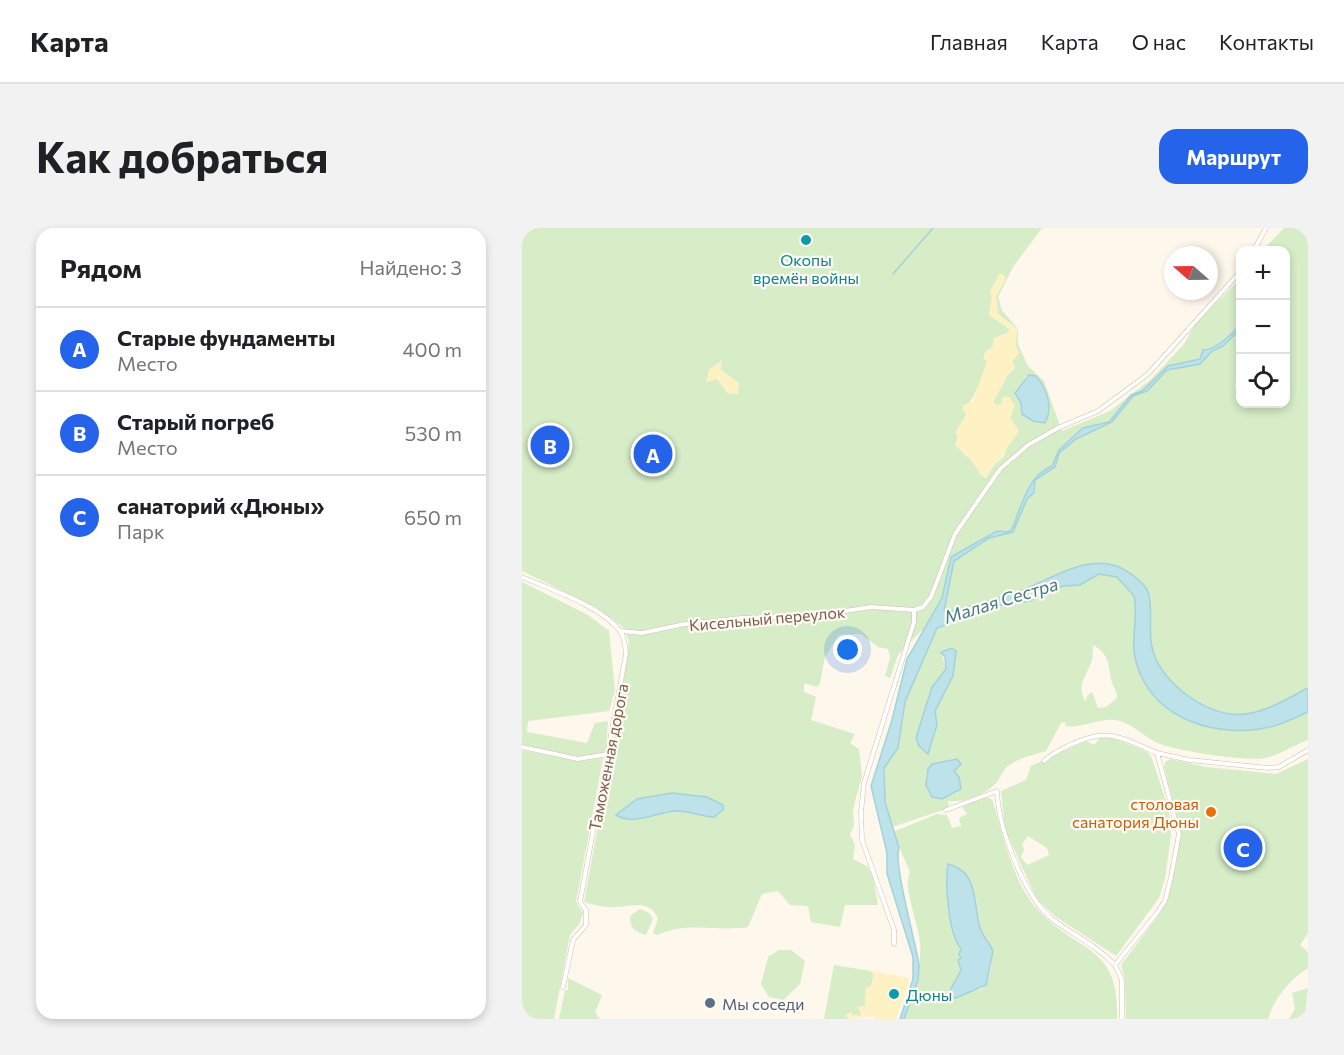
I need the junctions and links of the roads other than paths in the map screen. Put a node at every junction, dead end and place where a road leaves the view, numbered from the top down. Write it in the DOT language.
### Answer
graph roads {
  1 [pos="1266,228"];
  2 [pos="1256,246"];
  3 [pos="1236,276"];
  4 [pos="522,577"];
  5 [pos="914,610"];
  6 [pos="621,632"];
  7 [pos="522,747"];
  8 [pos="1308,750"];
  9 [pos="1157,753"];
  10 [pos="608,754"];
  11 [pos="1044,761"];
  12 [pos="946,810"];
  13 [pos="894,944"];
  14 [pos="1115,965"];
  15 [pos="563,987"];
  16 [pos="1122,1019"];
  1 -- 2 [label="street"];
  3 -- 5 [label="street"];
  4 -- 6 [label="street"];
  5 -- 6 [label="street, Кисельный переулок"];
  5 -- 13 [label="street"];
  6 -- 10 [label="street, Таможенная дорога"];
  7 -- 10 [label="street"];
  8 -- 9 [label="street"];
  9 -- 11 [label="street"];
  9 -- 14 [label="street"];
  10 -- 15 [label="street, Таможенная дорога"];
  12 -- 14 [label="street"];
  14 -- 16 [label="street"];
}
